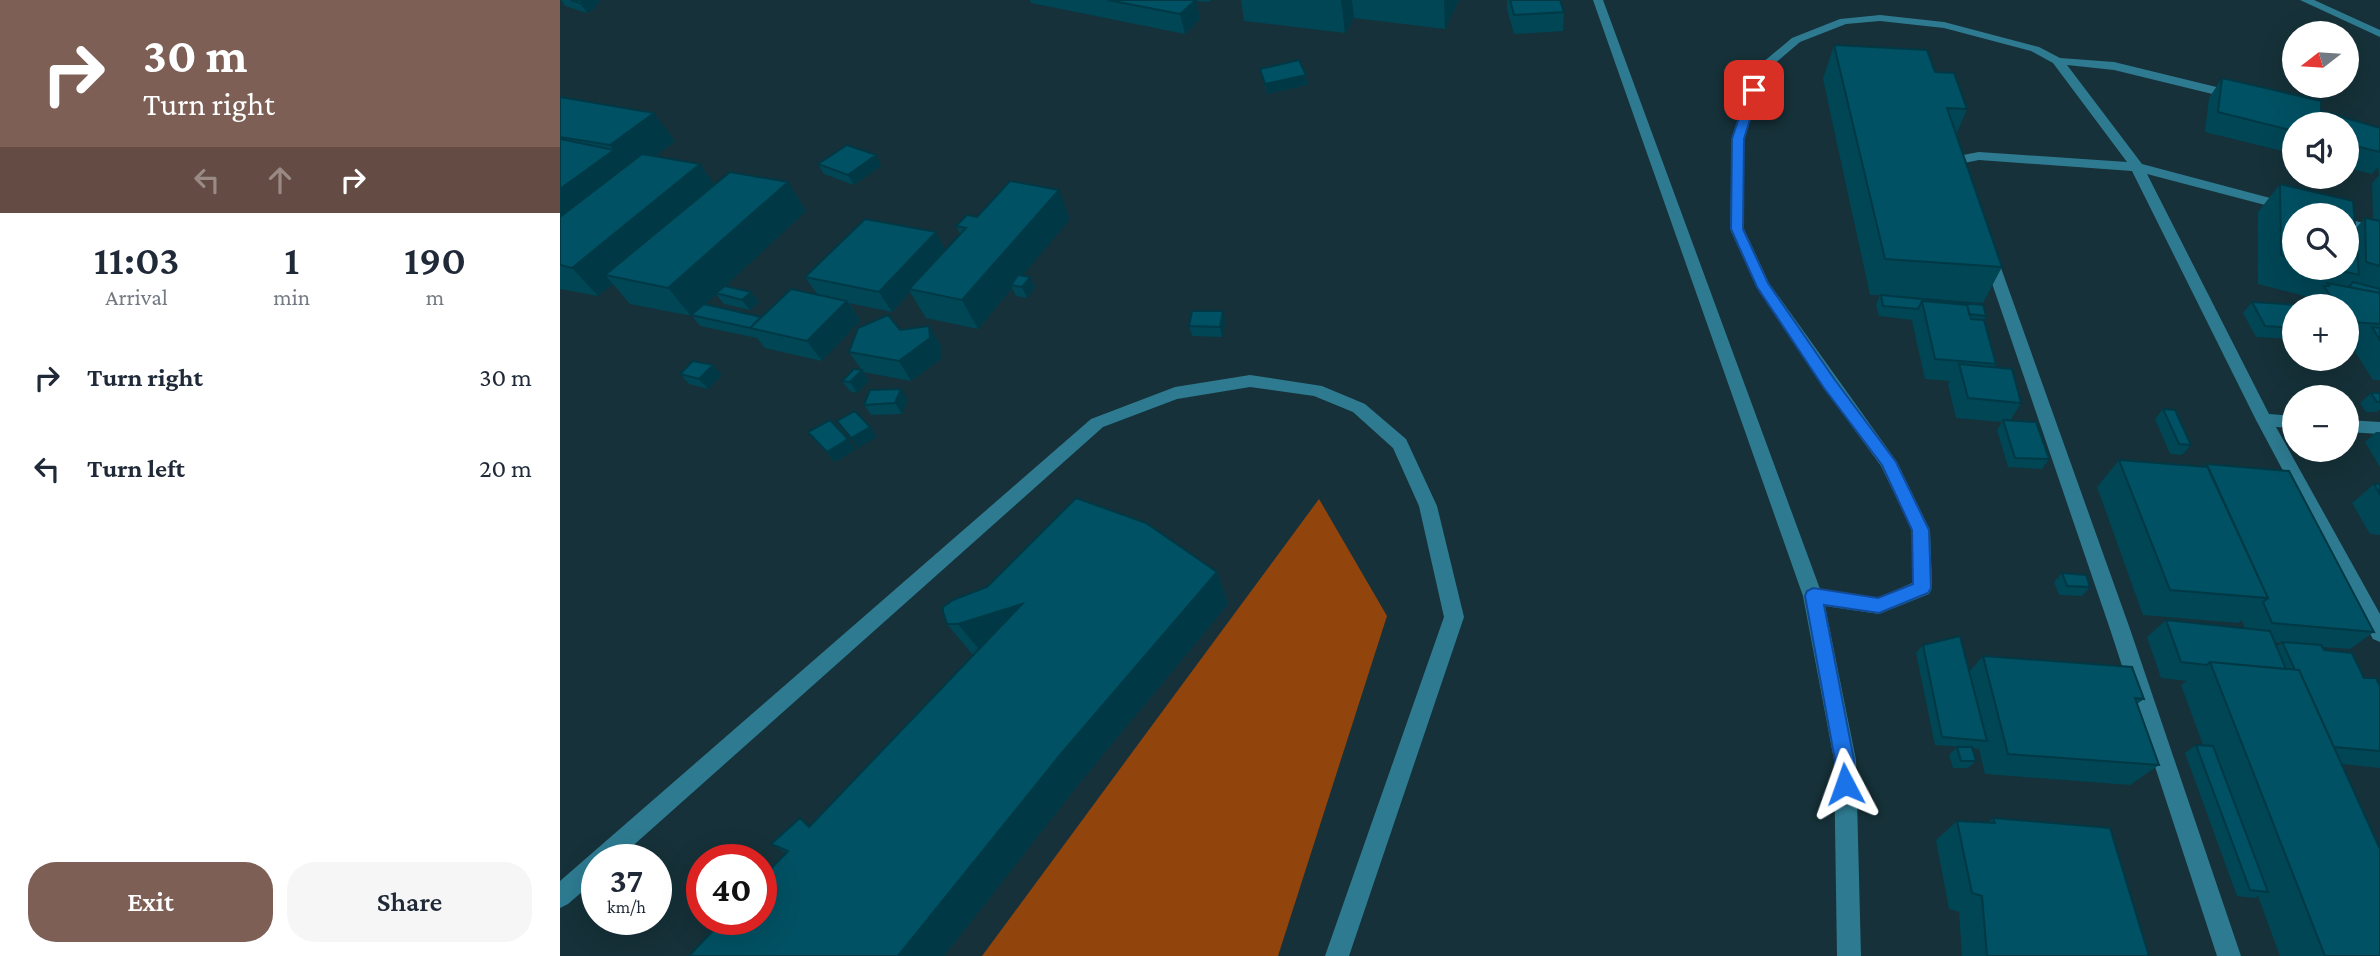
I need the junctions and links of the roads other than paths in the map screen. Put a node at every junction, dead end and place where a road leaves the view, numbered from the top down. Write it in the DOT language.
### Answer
graph roads {
  1 [pos="1598,0"];
  2 [pos="2305,0"];
  3 [pos="2380,34"];
  4 [pos="2057,61"];
  5 [pos="2247,98"];
  6 [pos="2137,167"];
  7 [pos="1966,186"];
  8 [pos="2282,205"];
  9 [pos="2359,226"];
  10 [pos="2380,231"];
  11 [pos="1984,239"];
  12 [pos="2264,420"];
  13 [pos="2282,421"];
  14 [pos="2359,427"];
  15 [pos="2380,428"];
  16 [pos="1813,596"];
  17 [pos="2380,633"];
  18 [pos="618,844"];
  19 [pos="581,877"];
  20 [pos="560,896"];
  21 [pos="1337,956"];
  22 [pos="1849,956"];
  23 [pos="2229,956"];
  1 -- 16 [label="street"];
  2 -- 3 [label="street"];
  4 -- 5 [label="street"];
  4 -- 6 [label="street"];
  4 -- 16 [label="street"];
  6 -- 7 [label="street"];
  6 -- 8 [label="street"];
  6 -- 12 [label="street"];
  9 -- 10 [label="street"];
  11 -- 23 [label="street"];
  12 -- 13 [label="street"];
  12 -- 17 [label="street"];
  14 -- 15 [label="street"];
  16 -- 22 [label="street"];
  18 -- 21 [label="street"];
  19 -- 20 [label="street"];
}
